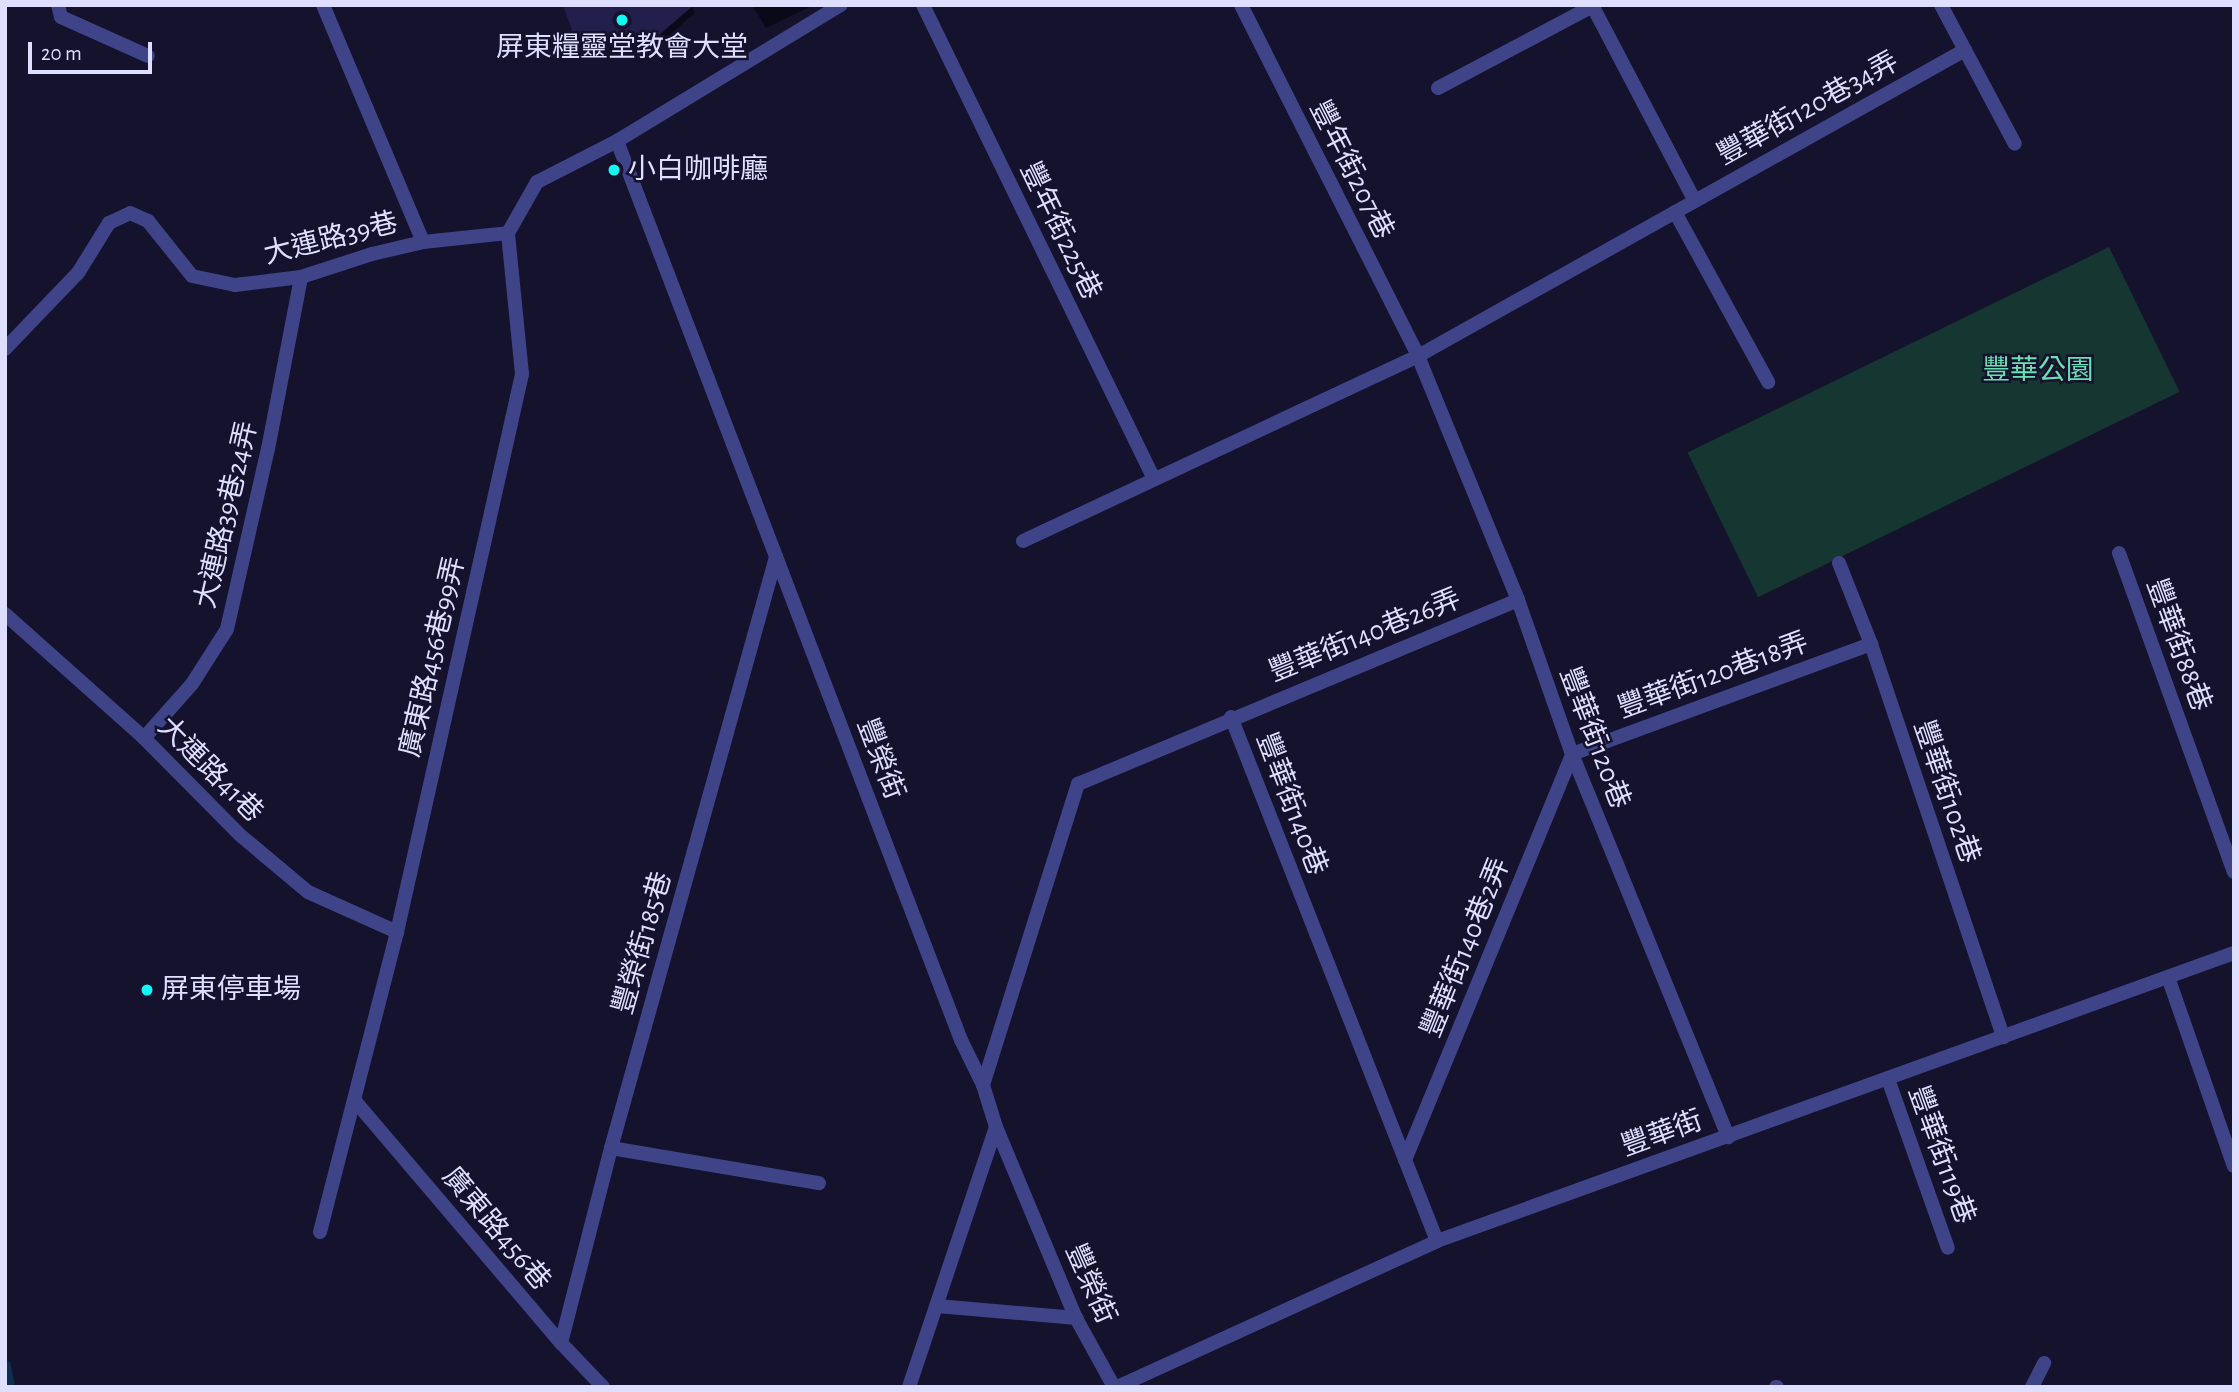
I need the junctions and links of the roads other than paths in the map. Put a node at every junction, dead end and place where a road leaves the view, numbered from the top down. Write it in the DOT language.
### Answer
graph roads {
  1 [pos="58,5"];
  2 [pos="323,5"];
  3 [pos="841,5"];
  4 [pos="923,5"];
  5 [pos="1241,5"];
  6 [pos="1941,5"];
  7 [pos="1592,6"];
  8 [pos="1965,50"];
  9 [pos="148,56"];
  10 [pos="1438,88"];
  11 [pos="617,141"];
  12 [pos="2015,144"];
  13 [pos="1695,201"];
  14 [pos="1675,212"];
  15 [pos="508,233"];
  16 [pos="423,242"];
  17 [pos="301,277"];
  18 [pos="5,349"];
  19 [pos="1418,356"];
  20 [pos="1768,382"];
  21 [pos="1154,479"];
  22 [pos="1023,541"];
  23 [pos="2119,553"];
  24 [pos="776,557"];
  25 [pos="1839,563"];
  26 [pos="1518,600"];
  27 [pos="5,614"];
  28 [pos="1871,644"];
  29 [pos="1231,717"];
  30 [pos="144,738"];
  31 [pos="1572,754"];
  32 [pos="2234,872"];
  33 [pos="397,932"];
  34 [pos="2234,953"];
  35 [pos="2168,977"];
  36 [pos="2003,1037"];
  37 [pos="1888,1079"];
  38 [pos="984,1085"];
  39 [pos="355,1101"];
  40 [pos="996,1127"];
  41 [pos="1728,1137"];
  42 [pos="611,1148"];
  43 [pos="1405,1160"];
  44 [pos="2234,1166"];
  45 [pos="819,1183"];
  46 [pos="320,1233"];
  47 [pos="1437,1241"];
  48 [pos="1948,1248"];
  49 [pos="937,1306"];
  50 [pos="1076,1318"];
  51 [pos="561,1343"];
  52 [pos="2044,1363"];
  53 [pos="603,1387"];
  54 [pos="909,1387"];
  55 [pos="1116,1387"];
  56 [pos="2032,1387"];
  1 -- 9 [label="street"];
  2 -- 16 [label="street, 大連路39巷"];
  3 -- 11 [label="street"];
  4 -- 21 [label="street, 豐年街225巷"];
  5 -- 19 [label="street, 豐年街207巷"];
  6 -- 8 [label="street"];
  7 -- 10 [label="street"];
  7 -- 13 [label="street"];
  8 -- 12 [label="street"];
  8 -- 13 [label="street, 豐華街120巷34弄"];
  11 -- 15 [label="street"];
  11 -- 24 [label="street, 豐榮街"];
  13 -- 14 [label="street, 豐華街120巷34弄"];
  14 -- 19 [label="street, 豐華街120巷34弄"];
  14 -- 20 [label="street"];
  15 -- 16 [label="street, 大連路39巷"];
  15 -- 33 [label="street, 廣東路456巷99弄"];
  16 -- 17 [label="street, 大連路39巷"];
  17 -- 18 [label="street, 大連路39巷"];
  17 -- 30 [label="street, 大連路39巷24弄"];
  19 -- 21 [label="street"];
  19 -- 26 [label="street, 豐華街120巷"];
  21 -- 22 [label="street"];
  23 -- 32 [label="street, 豐華街88巷"];
  24 -- 38 [label="street, 豐榮街"];
  24 -- 42 [label="street, 豐榮街185巷"];
  25 -- 28 [label="street, 豐華街102巷"];
  26 -- 29 [label="street, 豐華街140巷26弄"];
  26 -- 31 [label="street, 豐華街120巷"];
  27 -- 30 [label="street, 大連路41巷"];
  28 -- 31 [label="street, 豐華街120巷18弄"];
  28 -- 36 [label="street, 豐華街102巷"];
  29 -- 38 [label="street, 豐華街140巷"];
  29 -- 43 [label="street, 豐華街140巷"];
  30 -- 33 [label="street, 大連路41巷"];
  31 -- 41 [label="street, 豐華街120巷"];
  31 -- 43 [label="street, 豐華街140巷2弄"];
  33 -- 39 [label="street, 廣東路456巷99弄"];
  34 -- 35 [label="street, 豐華街"];
  35 -- 36 [label="street, 豐華街"];
  35 -- 44 [label="street"];
  36 -- 37 [label="street, 豐華街"];
  37 -- 41 [label="street, 豐華街"];
  37 -- 48 [label="street, 豐華街119巷"];
  38 -- 40 [label="street, 豐榮街"];
  39 -- 46 [label="street, 廣東路456巷99弄"];
  39 -- 51 [label="street, 廣東路456巷"];
  40 -- 49 [label="street"];
  40 -- 50 [label="street, 豐榮街"];
  41 -- 47 [label="street, 豐華街"];
  42 -- 45 [label="street"];
  42 -- 51 [label="street, 豐榮街185巷"];
  43 -- 47 [label="street, 豐華街140巷"];
  47 -- 55 [label="street, 豐華街"];
  49 -- 50 [label="street"];
  49 -- 54 [label="street"];
  50 -- 55 [label="street, 豐榮街"];
  51 -- 53 [label="street, 廣東路456巷"];
  52 -- 56 [label="street"];
}
